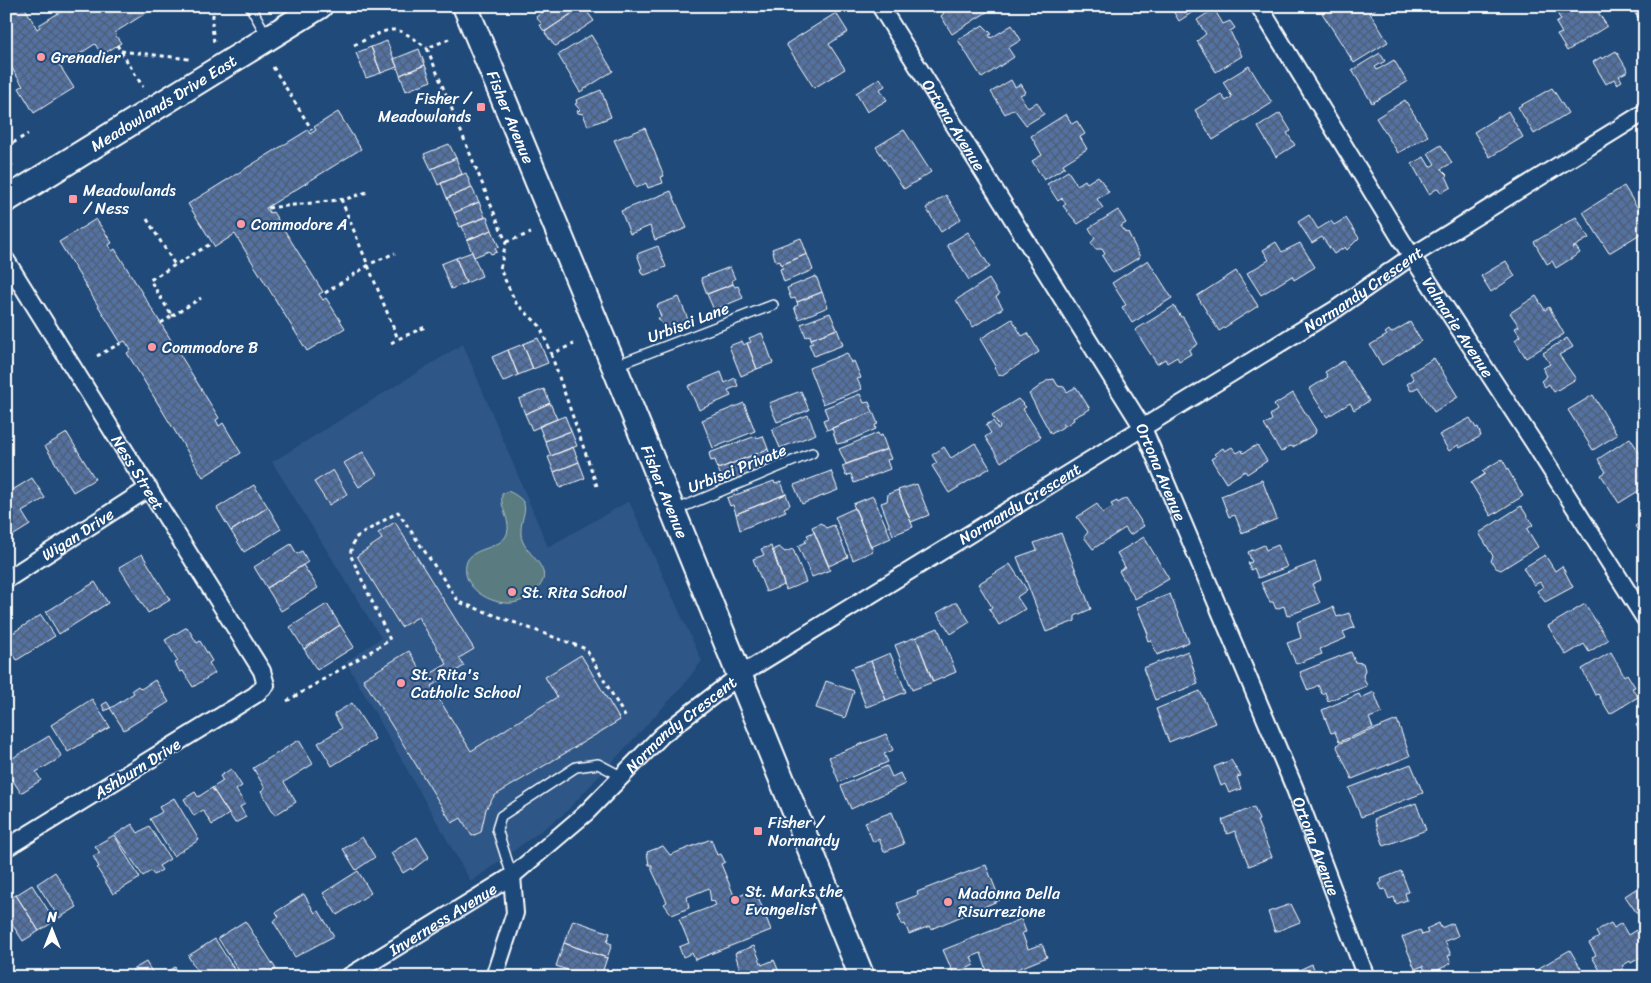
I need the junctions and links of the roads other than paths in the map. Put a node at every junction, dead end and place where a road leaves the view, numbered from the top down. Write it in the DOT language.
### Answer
graph roads {
  1 [pos="250,6"];
  2 [pos="320,6"];
  3 [pos="465,6"];
  4 [pos="484,6"];
  5 [pos="880,6"];
  6 [pos="1259,6"];
  7 [pos="1642,6"];
  8 [pos="1645,12"];
  9 [pos="268,38"];
  10 [pos="484,51"];
  11 [pos="1645,112"];
  12 [pos="6,200"];
  13 [pos="1412,256"];
  14 [pos="6,260"];
  15 [pos="773,305"];
  16 [pos="614,366"];
  17 [pos="1143,428"];
  18 [pos="812,453"];
  19 [pos="149,488"];
  20 [pos="673,511"];
  21 [pos="6,580"];
  22 [pos="1645,619"];
  23 [pos="740,675"];
  24 [pos="266,685"];
  25 [pos="621,776"];
  26 [pos="6,848"];
  27 [pos="512,876"];
  28 [pos="348,977"];
  29 [pos="494,977"];
  30 [pos="862,977"];
  31 [pos="1366,977"];
  1 -- 9 [label="lane"];
  2 -- 9 [label="main road, Meadowlands Drive East"];
  3 -- 10 [label="main road, Fisher Avenue"];
  4 -- 10 [label="main road"];
  5 -- 17 [label="street, Ortona Avenue"];
  6 -- 13 [label="street, Valmarie Avenue"];
  7 -- 8 [label="street"];
  9 -- 12 [label="main road, Meadowlands Drive East"];
  10 -- 16 [label="main road, Fisher Avenue"];
  11 -- 13 [label="street, Normandy Crescent"];
  13 -- 17 [label="street, Normandy Crescent"];
  13 -- 22 [label="street, Valmarie Avenue"];
  14 -- 19 [label="street, Ness Street"];
  15 -- 16 [label="lane, Urbisci Lane"];
  16 -- 20 [label="main road, Fisher Avenue"];
  17 -- 23 [label="street, Normandy Crescent"];
  17 -- 31 [label="street, Ortona Avenue"];
  18 -- 20 [label="lane, Urbisci Private"];
  19 -- 21 [label="street, Wigan Drive"];
  19 -- 24 [label="street, Ness Street"];
  20 -- 23 [label="main road, Fisher Avenue"];
  23 -- 25 [label="street, Normandy Crescent"];
  23 -- 30 [label="main road, Fisher Avenue"];
  24 -- 26 [label="street, Ashburn Drive"];
  25 -- 27 [label="street, Normandy Crescent"];
  25 -- 27 [label="lane"];
  27 -- 28 [label="street, Inverness Avenue"];
  27 -- 29 [label="street"];
}
